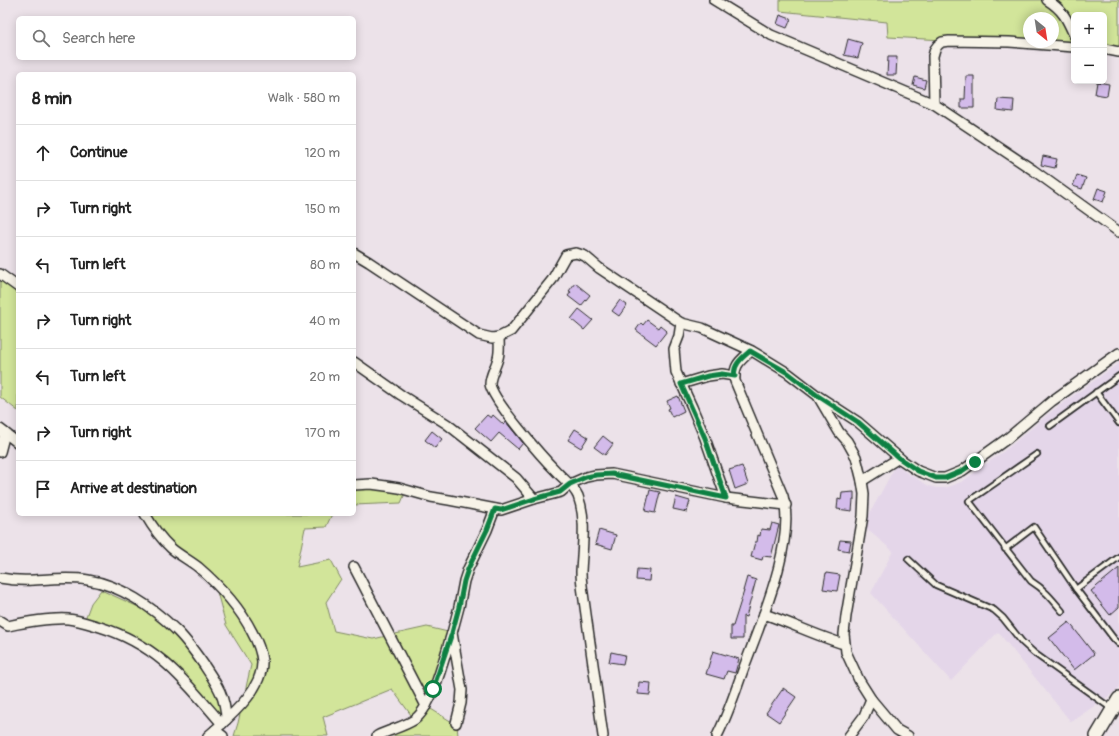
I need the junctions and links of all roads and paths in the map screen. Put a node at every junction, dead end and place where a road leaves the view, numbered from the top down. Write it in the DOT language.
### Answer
graph roads {
  1 [pos="714,0"];
  2 [pos="1047,0"];
  3 [pos="1071,29"];
  4 [pos="1071,47"];
  5 [pos="1107,50"];
  6 [pos="1119,52"];
  7 [pos="934,104"];
  8 [pos="1119,232"];
  9 [pos="356,254"];
  10 [pos="0,274"];
  11 [pos="16,286"];
  12 [pos="681,323"];
  13 [pos="499,337"];
  14 [pos="750,351"];
  15 [pos="1119,353"];
  16 [pos="356,363"];
  17 [pos="735,376"];
  18 [pos="1119,376"];
  19 [pos="681,384"];
  20 [pos="1096,392"];
  21 [pos="818,396"];
  22 [pos="1119,423"];
  23 [pos="1050,426"];
  24 [pos="3,431"];
  25 [pos="16,441"];
  26 [pos="0,452"];
  27 [pos="1037,454"];
  28 [pos="899,458"];
  29 [pos="862,481"];
  30 [pos="570,484"];
  31 [pos="356,485"];
  32 [pos="726,498"];
  33 [pos="534,499"];
  34 [pos="786,505"];
  35 [pos="495,509"];
  36 [pos="146,516"];
  37 [pos="1005,549"];
  38 [pos="1119,557"];
  39 [pos="908,559"];
  40 [pos="354,567"];
  41 [pos="0,578"];
  42 [pos="1076,589"];
  43 [pos="1062,611"];
  44 [pos="764,614"];
  45 [pos="3,625"];
  46 [pos="452,633"];
  47 [pos="844,644"];
  48 [pos="1119,644"];
  49 [pos="871,699"];
  50 [pos="1116,704"];
  51 [pos="426,706"];
  52 [pos="456,723"];
  53 [pos="221,724"];
  54 [pos="208,736"];
  55 [pos="222,736"];
  56 [pos="377,736"];
  57 [pos="603,736"];
  58 [pos="717,736"];
  59 [pos="849,736"];
  60 [pos="908,736"];
  61 [pos="1097,736"];
  1 -- 7 [label="street"];
  2 -- 3 [label="street"];
  4 -- 7 [label="street"];
  5 -- 6 [label="street"];
  7 -- 8 [label="street"];
  9 -- 13 [label="street"];
  10 -- 11 [label="street"];
  12 -- 13 [label="street"];
  12 -- 14 [label="street"];
  12 -- 19 [label="street"];
  13 -- 30 [label="street"];
  14 -- 17 [label="street"];
  14 -- 21 [label="street"];
  15 -- 28 [label="street"];
  16 -- 33 [label="street"];
  17 -- 19 [label="street"];
  17 -- 34 [label="street"];
  18 -- 20 [label="lane"];
  19 -- 32 [label="street"];
  20 -- 22 [label="lane"];
  20 -- 23 [label="lane"];
  21 -- 28 [label="street"];
  21 -- 29 [label="street"];
  24 -- 25 [label="street"];
  24 -- 26 [label="street"];
  27 -- 37 [label="lane"];
  28 -- 29 [label="street"];
  29 -- 47 [label="street"];
  30 -- 32 [label="street"];
  30 -- 33 [label="street"];
  30 -- 57 [label="street"];
  31 -- 35 [label="street"];
  32 -- 34 [label="street"];
  33 -- 35 [label="street"];
  34 -- 44 [label="street"];
  35 -- 46 [label="street"];
  36 -- 53 [label="street"];
  37 -- 42 [label="lane"];
  37 -- 43 [label="lane"];
  38 -- 42 [label="lane"];
  39 -- 50 [label="lane"];
  40 -- 51 [label="street"];
  41 -- 53 [label="street"];
  42 -- 48 [label="lane"];
  44 -- 47 [label="street"];
  44 -- 58 [label="street"];
  45 -- 53 [label="street"];
  46 -- 51 [label="street"];
  46 -- 52 [label="street"];
  47 -- 49 [label="street"];
  49 -- 59 [label="street"];
  49 -- 60 [label="street"];
  50 -- 61 [label="street"];
  51 -- 56 [label="street"];
  53 -- 54 [label="street"];
  53 -- 55 [label="street"];
}
